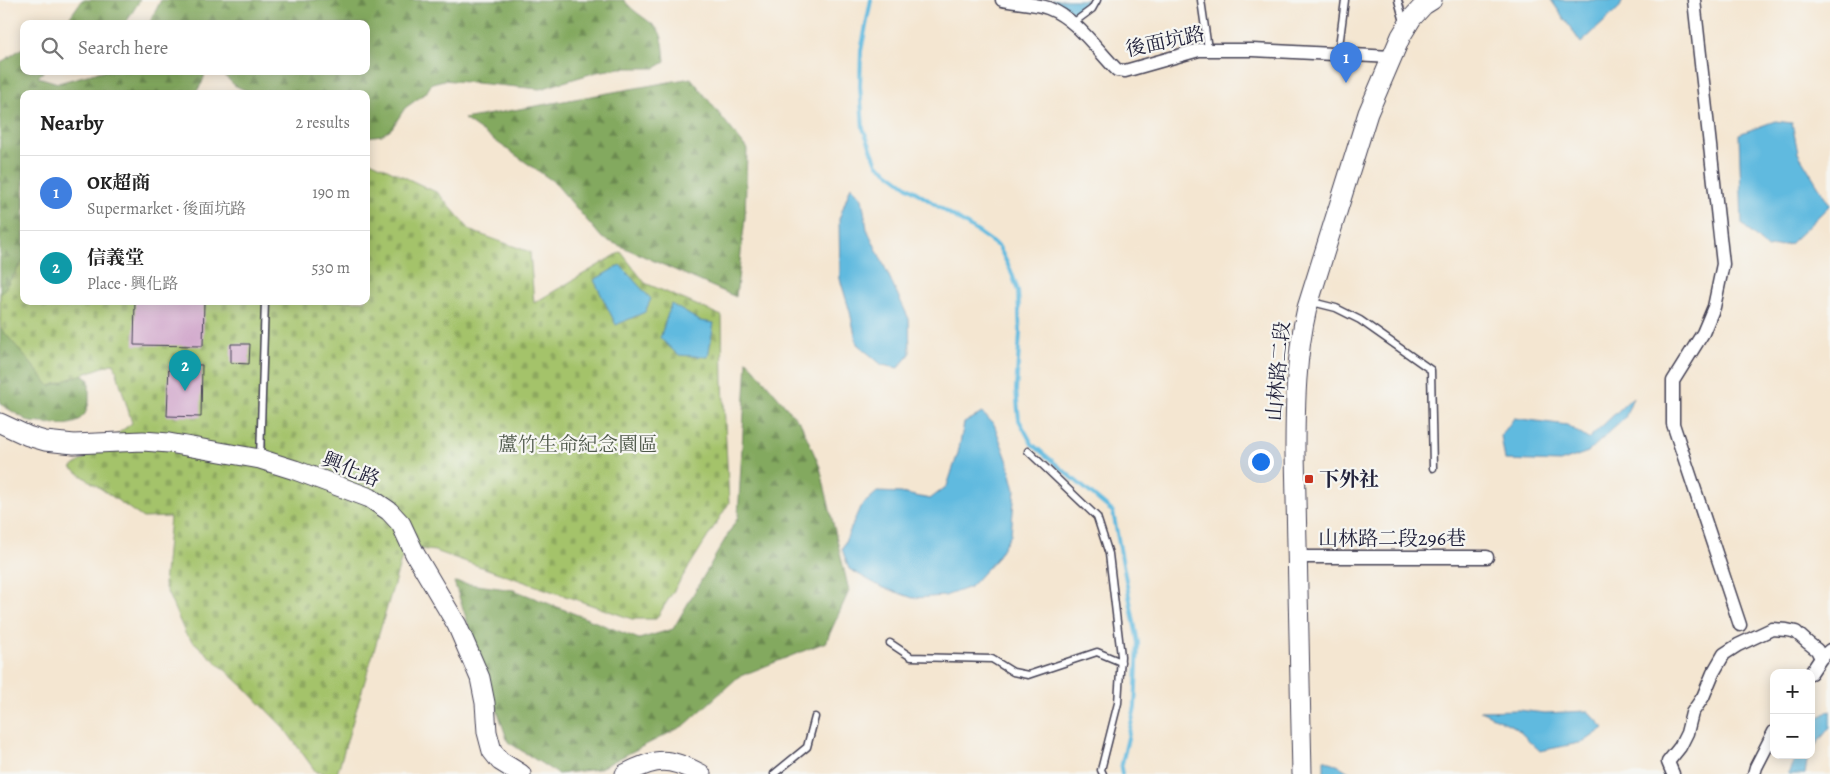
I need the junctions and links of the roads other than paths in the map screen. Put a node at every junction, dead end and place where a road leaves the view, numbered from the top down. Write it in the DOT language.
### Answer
graph roads {
  1 [pos="1002,0"];
  2 [pos="1097,0"];
  3 [pos="1202,0"];
  4 [pos="1345,0"];
  5 [pos="1398,0"];
  6 [pos="1432,0"];
  7 [pos="1694,0"];
  8 [pos="1073,24"];
  9 [pos="1406,28"];
  10 [pos="1208,49"];
  11 [pos="1338,54"];
  12 [pos="1392,57"];
  13 [pos="1309,302"];
  14 [pos="265,305"];
  15 [pos="0,423"];
  16 [pos="1028,451"];
  17 [pos="260,459"];
  18 [pos="1433,468"];
  19 [pos="1297,557"];
  20 [pos="1487,557"];
  21 [pos="1740,625"];
  22 [pos="890,643"];
  23 [pos="1825,654"];
  24 [pos="1121,662"];
  25 [pos="1814,669"];
  26 [pos="815,717"];
  27 [pos="1770,740"];
  28 [pos="521,774"];
  29 [pos="625,774"];
  30 [pos="701,774"];
  31 [pos="774,774"];
  32 [pos="1103,774"];
  33 [pos="1302,774"];
  34 [pos="1674,774"];
  35 [pos="1754,774"];
  1 -- 8 [label="street, 後面坑路"];
  2 -- 8 [label="lane"];
  3 -- 10 [label="lane"];
  4 -- 11 [label="lane"];
  5 -- 9 [label="lane"];
  6 -- 9 [label="main road, 山林路二段"];
  7 -- 21 [label="street"];
  8 -- 10 [label="street, 後面坑路"];
  9 -- 12 [label="main road, 山林路二段"];
  10 -- 11 [label="street, 後面坑路"];
  11 -- 12 [label="street, 後面坑路"];
  12 -- 13 [label="main road, 山林路二段"];
  13 -- 18 [label="lane"];
  13 -- 19 [label="main road, 山林路二段"];
  14 -- 17 [label="lane"];
  15 -- 17 [label="main road, 興化路"];
  16 -- 24 [label="lane"];
  17 -- 28 [label="main road, 興化路"];
  19 -- 20 [label="street, 山林路二段296巷"];
  19 -- 33 [label="main road, 山林路二段"];
  22 -- 24 [label="lane"];
  23 -- 25 [label="street"];
  23 -- 34 [label="street"];
  24 -- 32 [label="lane"];
  26 -- 31 [label="lane"];
  27 -- 35 [label="street"];
  29 -- 30 [label="main road"];
}
